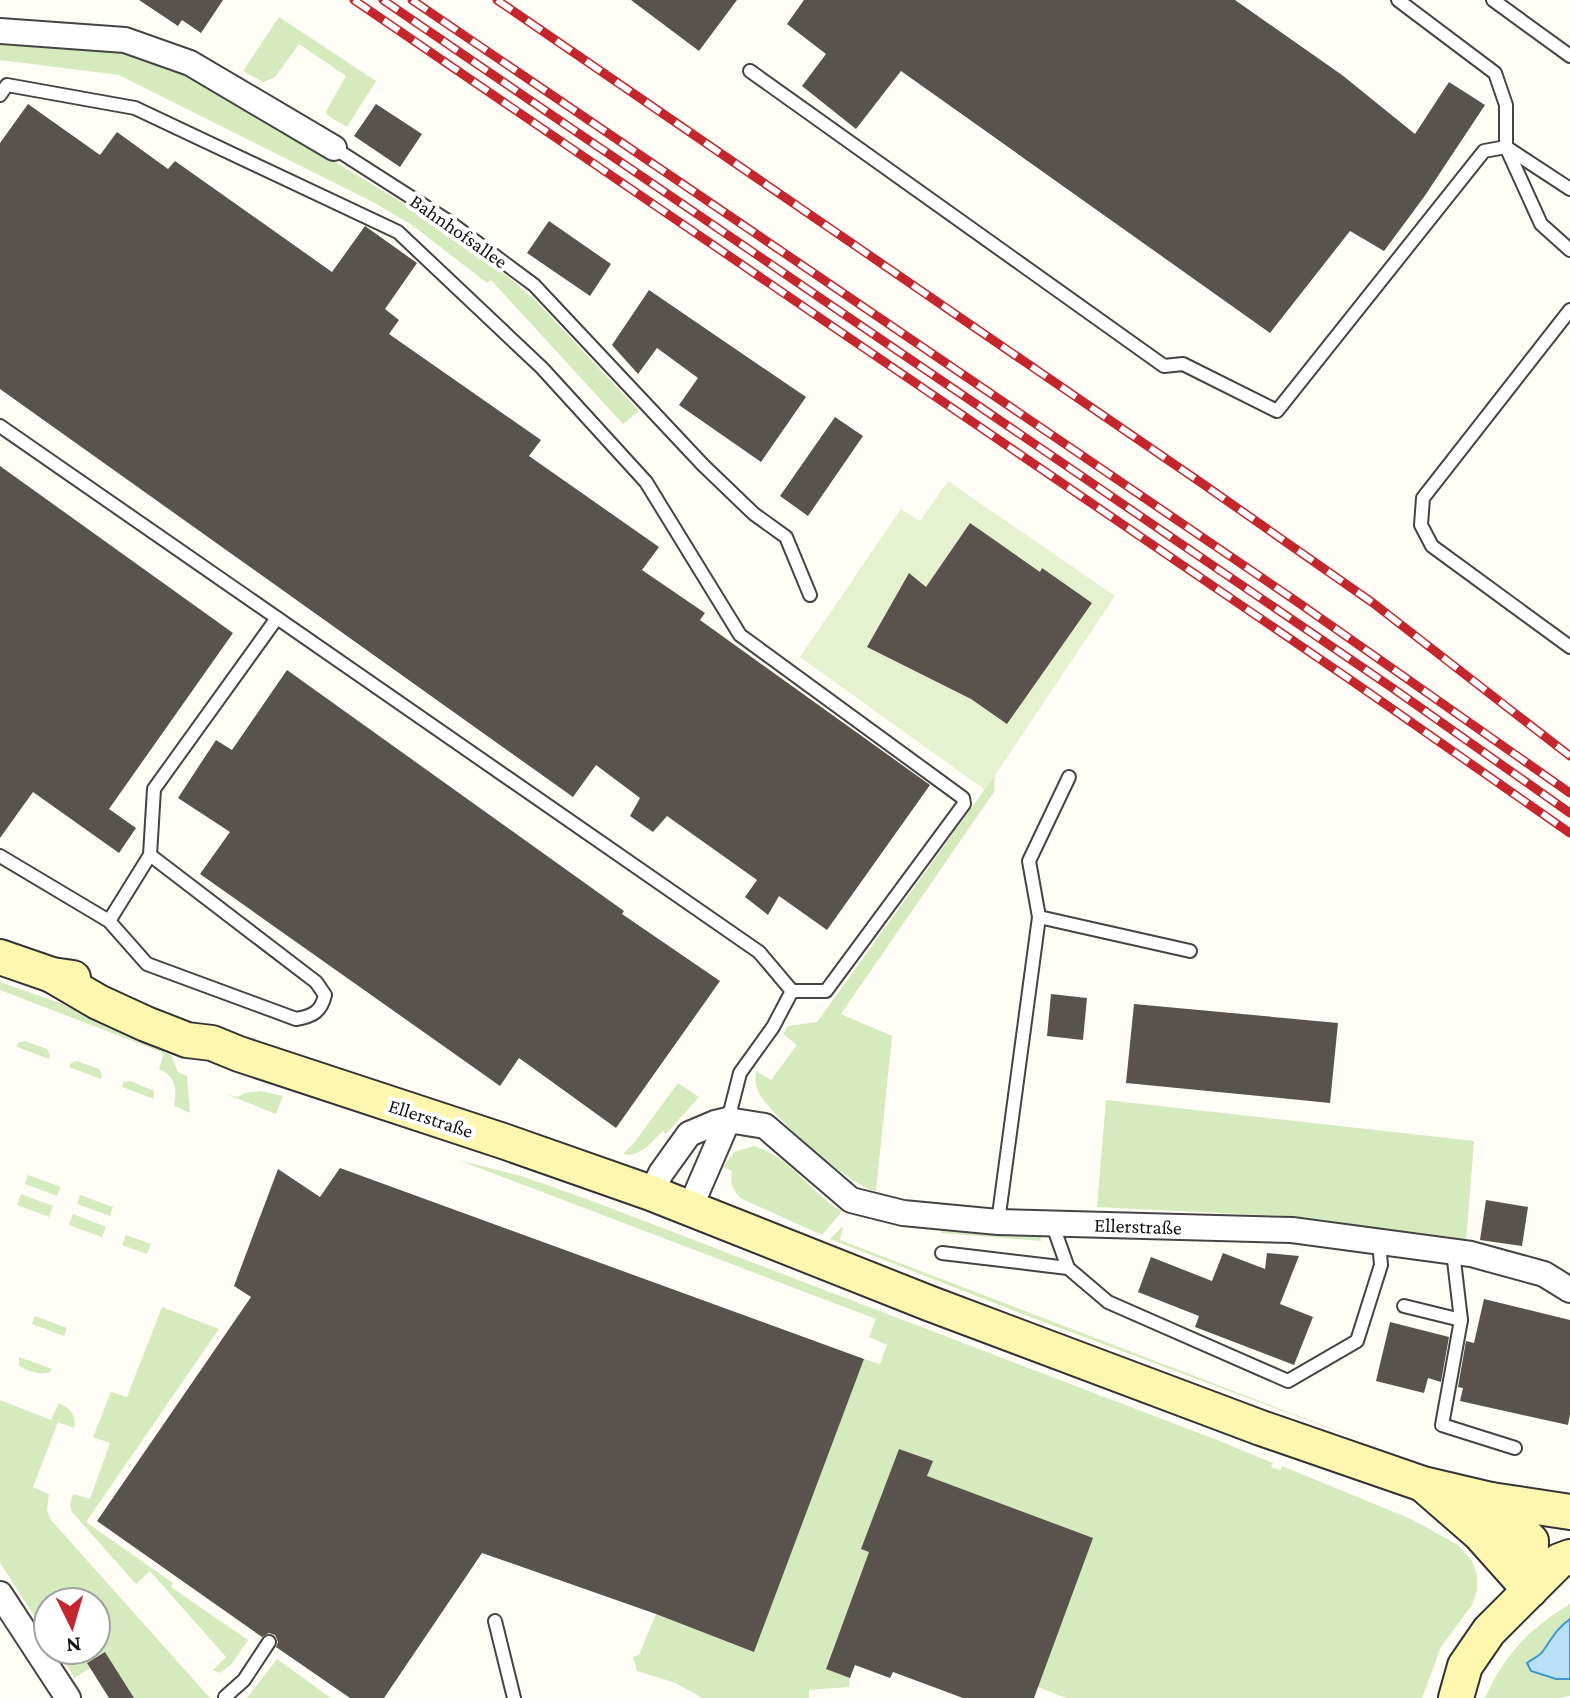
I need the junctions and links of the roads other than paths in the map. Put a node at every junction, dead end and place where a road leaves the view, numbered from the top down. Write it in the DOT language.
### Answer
graph roads {
  1 [pos="1398,0"];
  2 [pos="1493,0"];
  3 [pos="0,31"];
  4 [pos="1570,56"];
  5 [pos="750,71"];
  6 [pos="0,95"];
  7 [pos="1506,147"];
  8 [pos="334,148"];
  9 [pos="1570,189"];
  10 [pos="1570,250"];
  11 [pos="1570,310"];
  12 [pos="0,426"];
  13 [pos="810,595"];
  14 [pos="277,618"];
  15 [pos="1570,647"];
  16 [pos="1069,777"];
  17 [pos="150,855"];
  18 [pos="0,856"];
  19 [pos="1039,917"];
  20 [pos="109,921"];
  21 [pos="1190,951"];
  22 [pos="0,957"];
  23 [pos="792,991"];
  24 [pos="728,1120"];
  25 [pos="651,1193"];
  26 [pos="690,1208"];
  27 [pos="998,1222"];
  28 [pos="1052,1223"];
  29 [pos="1379,1242"];
  30 [pos="1453,1252"];
  31 [pos="942,1253"];
  32 [pos="1068,1268"];
  33 [pos="1570,1290"];
  34 [pos="1404,1306"];
  35 [pos="1461,1320"];
  36 [pos="1515,1448"];
  37 [pos="1423,1484"];
  38 [pos="1491,1500"];
  39 [pos="1570,1512"];
  40 [pos="1570,1557"];
  41 [pos="1570,1584"];
  42 [pos="1530,1590"];
  43 [pos="0,1594"];
  44 [pos="495,1621"];
  45 [pos="269,1642"];
  46 [pos="225,1697"];
  47 [pos="68,1698"];
  48 [pos="514,1698"];
  49 [pos="1456,1698"];
  1 -- 7 [label="lane"];
  2 -- 4 [label="lane"];
  3 -- 8 [label="street, Bahnhofsallee"];
  5 -- 7 [label="lane"];
  6 -- 23 [label="lane"];
  7 -- 9 [label="lane"];
  7 -- 10 [label="lane"];
  8 -- 13 [label="lane, Bahnhofsallee"];
  11 -- 15 [label="lane"];
  12 -- 14 [label="lane"];
  14 -- 17 [label="lane"];
  14 -- 23 [label="lane"];
  16 -- 19 [label="lane"];
  17 -- 20 [label="lane"];
  17 -- 20 [label="lane"];
  18 -- 20 [label="lane"];
  19 -- 21 [label="lane"];
  19 -- 27 [label="lane"];
  22 -- 25 [label="main road, Ellerstraße"];
  23 -- 24 [label="lane"];
  24 -- 25 [label="street"];
  24 -- 26 [label="street"];
  24 -- 27 [label="street, Ellerstraße"];
  25 -- 26 [label="main road, Ellerstraße"];
  26 -- 37 [label="main road, Ellerstraße"];
  27 -- 28 [label="street, Ellerstraße"];
  28 -- 29 [label="street, Ellerstraße"];
  28 -- 32 [label="lane"];
  29 -- 30 [label="street, Ellerstraße"];
  29 -- 32 [label="lane"];
  30 -- 33 [label="street, Ellerstraße"];
  30 -- 35 [label="lane"];
  31 -- 32 [label="lane"];
  34 -- 35 [label="lane"];
  35 -- 36 [label="lane"];
  37 -- 38 [label="main road, Ellerstraße"];
  37 -- 42 [label="main road, Ellerstraße"];
  38 -- 39 [label="main road, Ellerstraße"];
  38 -- 42 [label="main road"];
  40 -- 42 [label="main road"];
  41 -- 42 [label="main road"];
  42 -- 49 [label="main road"];
  43 -- 47 [label="street"];
  44 -- 48 [label="lane"];
  45 -- 46 [label="lane"];
}
